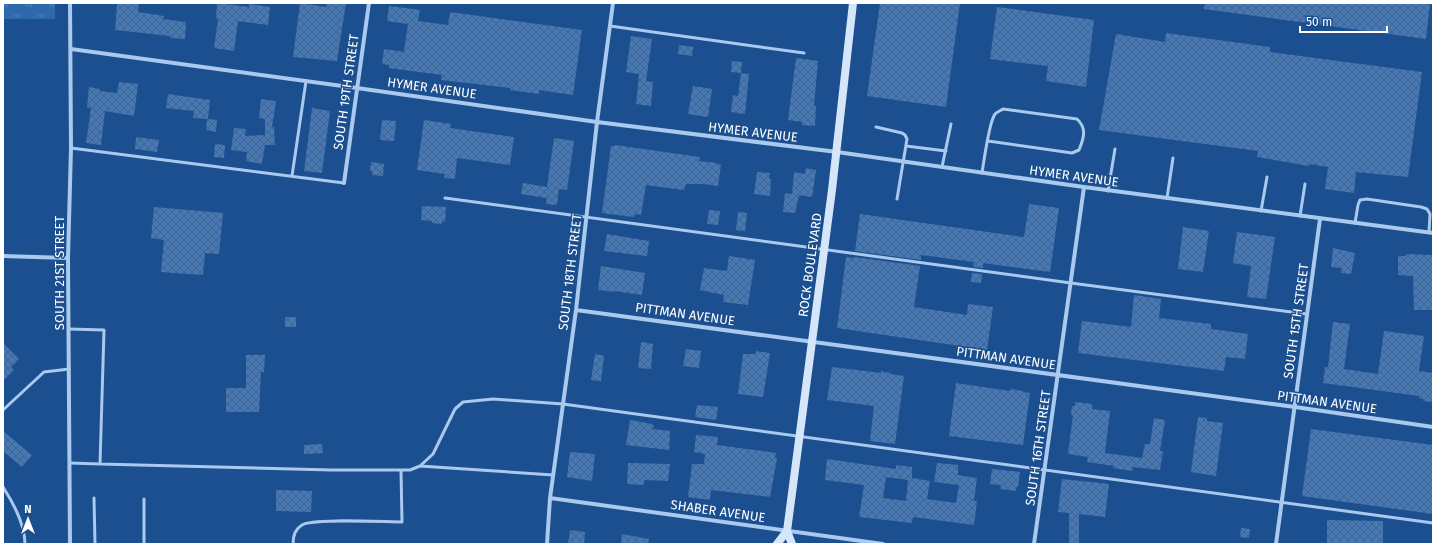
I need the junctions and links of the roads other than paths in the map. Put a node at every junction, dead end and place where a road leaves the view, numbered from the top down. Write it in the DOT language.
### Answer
graph roads {
  1 [pos="70,3"];
  2 [pos="369,3"];
  3 [pos="613,3"];
  4 [pos="853,3"];
  5 [pos="610,26"];
  6 [pos="71,49"];
  7 [pos="804,53"];
  8 [pos="306,81"];
  9 [pos="357,88"];
  10 [pos="597,122"];
  11 [pos="951,124"];
  12 [pos="876,127"];
  13 [pos="988,141"];
  14 [pos="906,146"];
  15 [pos="70,148"];
  16 [pos="1115,149"];
  17 [pos="946,151"];
  18 [pos="837,152"];
  19 [pos="1173,158"];
  20 [pos="903,162"];
  21 [pos="942,167"];
  22 [pos="982,173"];
  23 [pos="292,176"];
  24 [pos="1267,177"];
  25 [pos="344,183"];
  26 [pos="1305,184"];
  27 [pos="1084,188"];
  28 [pos="1108,190"];
  29 [pos="445,198"];
  30 [pos="1167,198"];
  31 [pos="897,199"];
  32 [pos="1261,211"];
  33 [pos="586,216"];
  34 [pos="1300,216"];
  35 [pos="1320,219"];
  36 [pos="1355,223"];
  37 [pos="1431,233"];
  38 [pos="824,249"];
  39 [pos="3,256"];
  40 [pos="68,258"];
  41 [pos="1071,283"];
  42 [pos="576,310"];
  43 [pos="1307,314"];
  44 [pos="69,329"];
  45 [pos="811,341"];
  46 [pos="69,369"];
  47 [pos="1058,376"];
  48 [pos="563,404"];
  49 [pos="1295,407"];
  50 [pos="3,410"];
  51 [pos="1433,427"];
  52 [pos="799,436"];
  53 [pos="70,463"];
  54 [pos="100,464"];
  55 [pos="420,466"];
  56 [pos="401,470"];
  57 [pos="1045,470"];
  58 [pos="553,475"];
  59 [pos="3,487"];
  60 [pos="94,498"];
  61 [pos="550,498"];
  62 [pos="144,499"];
  63 [pos="1282,502"];
  64 [pos="1433,523"];
  65 [pos="787,531"];
  66 [pos="25,544"];
  67 [pos="70,544"];
  68 [pos="95,544"];
  69 [pos="144,544"];
  70 [pos="292,544"];
  71 [pos="547,544"];
  72 [pos="777,544"];
  73 [pos="792,544"];
  74 [pos="883,544"];
  75 [pos="1034,544"];
  76 [pos="1276,544"];
  1 -- 6 [label="street, SOUTH 21ST STREET"];
  2 -- 9 [label="street, SOUTH 19TH STREET"];
  3 -- 5 [label="street, SOUTH 18TH STREET"];
  4 -- 18 [label="main road, ROCK BOULEVARD"];
  5 -- 7 [label="lane"];
  5 -- 10 [label="street, SOUTH 18TH STREET"];
  6 -- 8 [label="street, HYMER AVENUE"];
  6 -- 15 [label="street, SOUTH 21ST STREET"];
  8 -- 9 [label="street, HYMER AVENUE"];
  8 -- 23 [label="lane"];
  9 -- 10 [label="street, HYMER AVENUE"];
  9 -- 25 [label="street, SOUTH 19TH STREET"];
  10 -- 18 [label="street, HYMER AVENUE"];
  10 -- 33 [label="street, SOUTH 18TH STREET"];
  11 -- 17 [label="lane"];
  12 -- 14 [label="lane"];
  13 -- 13 [label="lane"];
  13 -- 22 [label="lane"];
  14 -- 17 [label="lane"];
  14 -- 20 [label="lane"];
  15 -- 23 [label="lane"];
  15 -- 40 [label="street, SOUTH 21ST STREET"];
  16 -- 28 [label="lane"];
  17 -- 21 [label="lane"];
  18 -- 20 [label="street, HYMER AVENUE"];
  18 -- 38 [label="main road, ROCK BOULEVARD"];
  19 -- 30 [label="lane"];
  20 -- 21 [label="street, HYMER AVENUE"];
  20 -- 31 [label="lane"];
  21 -- 22 [label="street, HYMER AVENUE"];
  22 -- 27 [label="street, HYMER AVENUE"];
  23 -- 25 [label="lane"];
  24 -- 32 [label="lane"];
  26 -- 34 [label="lane"];
  27 -- 28 [label="street, HYMER AVENUE"];
  27 -- 41 [label="street, SOUTH 16TH STREET"];
  28 -- 30 [label="street, HYMER AVENUE"];
  29 -- 33 [label="lane"];
  30 -- 32 [label="street, HYMER AVENUE"];
  32 -- 34 [label="street, HYMER AVENUE"];
  33 -- 38 [label="lane"];
  33 -- 42 [label="street, SOUTH 18TH STREET"];
  34 -- 35 [label="street, HYMER AVENUE"];
  35 -- 36 [label="street, HYMER AVENUE"];
  35 -- 43 [label="street, SOUTH 15TH STREET"];
  36 -- 37 [label="street, HYMER AVENUE"];
  36 -- 37 [label="lane"];
  38 -- 41 [label="lane"];
  38 -- 45 [label="main road, ROCK BOULEVARD"];
  39 -- 40 [label="street"];
  40 -- 44 [label="street, SOUTH 21ST STREET"];
  41 -- 43 [label="lane"];
  41 -- 47 [label="street, SOUTH 16TH STREET"];
  42 -- 45 [label="street, PITTMAN AVENUE"];
  42 -- 48 [label="street, SOUTH 18TH STREET"];
  43 -- 49 [label="street, SOUTH 15TH STREET"];
  44 -- 46 [label="street, SOUTH 21ST STREET"];
  44 -- 54 [label="lane"];
  45 -- 47 [label="street, PITTMAN AVENUE"];
  45 -- 52 [label="main road, ROCK BOULEVARD"];
  46 -- 50 [label="lane"];
  46 -- 53 [label="street, SOUTH 21ST STREET"];
  47 -- 49 [label="street, PITTMAN AVENUE"];
  47 -- 57 [label="street, SOUTH 16TH STREET"];
  48 -- 52 [label="lane"];
  48 -- 55 [label="lane"];
  48 -- 58 [label="street, SOUTH 18TH STREET"];
  49 -- 51 [label="street, PITTMAN AVENUE"];
  49 -- 63 [label="street, SOUTH 15TH STREET"];
  52 -- 57 [label="lane"];
  52 -- 65 [label="main road, ROCK BOULEVARD"];
  53 -- 54 [label="lane"];
  53 -- 67 [label="street, SOUTH 21ST STREET"];
  54 -- 56 [label="lane"];
  55 -- 56 [label="lane"];
  55 -- 58 [label="lane"];
  56 -- 70 [label="lane"];
  57 -- 63 [label="lane"];
  57 -- 75 [label="street, SOUTH 16TH STREET"];
  58 -- 61 [label="street, SOUTH 18TH STREET"];
  59 -- 66 [label="lane"];
  60 -- 68 [label="lane"];
  61 -- 65 [label="street, SHABER AVENUE"];
  61 -- 71 [label="street, SOUTH 18TH STREET"];
  62 -- 69 [label="lane"];
  63 -- 64 [label="lane"];
  63 -- 76 [label="street, SOUTH 15TH STREET"];
  65 -- 72 [label="main road"];
  65 -- 73 [label="main road, ROCK BOULEVARD"];
  65 -- 74 [label="street, SHABER AVENUE"];
}
